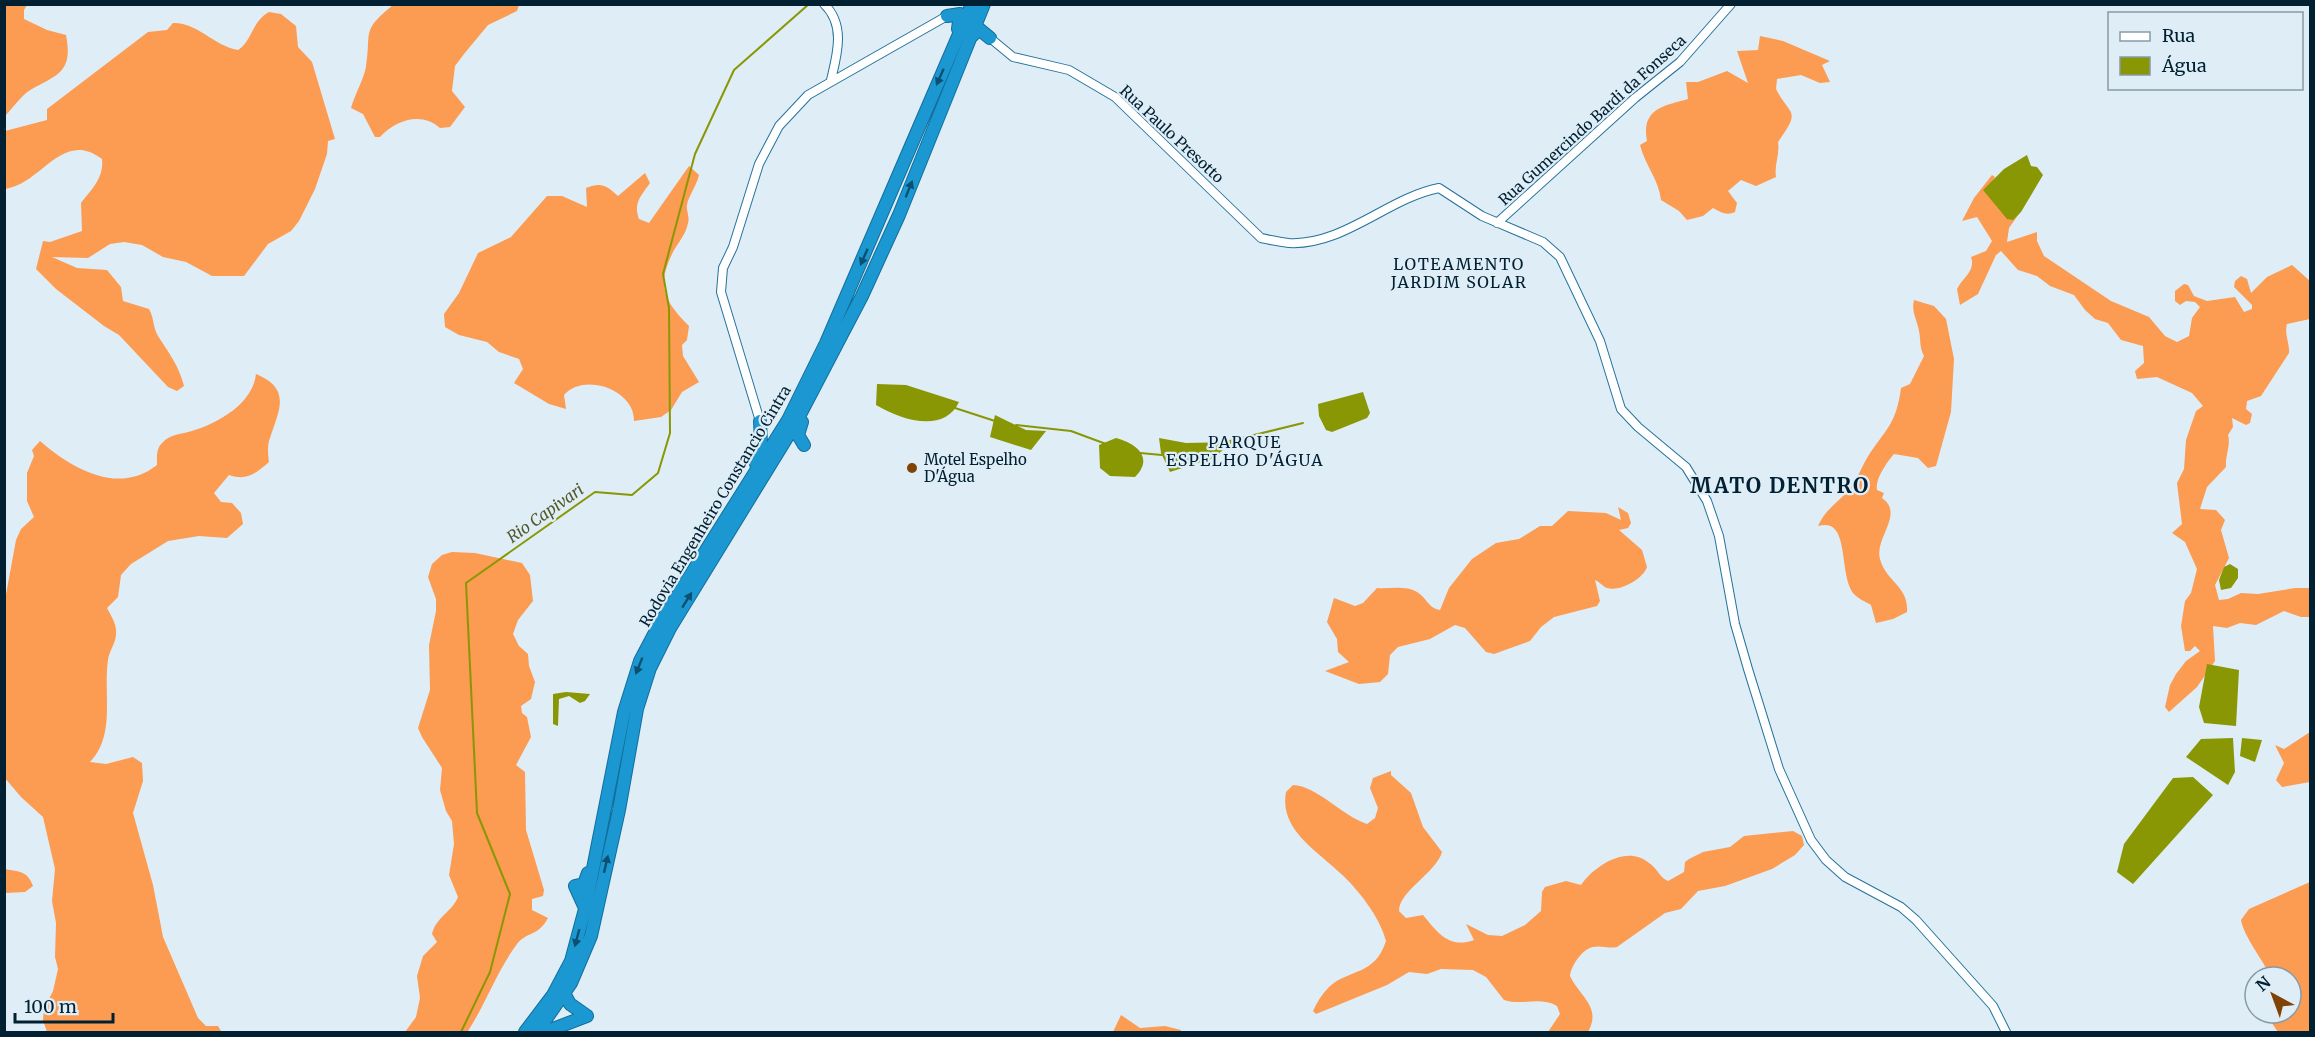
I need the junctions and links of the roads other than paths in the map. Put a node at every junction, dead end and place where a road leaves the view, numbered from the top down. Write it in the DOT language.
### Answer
graph roads {
  1 [pos="824,4"];
  2 [pos="964,4"];
  3 [pos="972,4"];
  4 [pos="986,4"];
  5 [pos="1731,4"];
  6 [pos="947,16"];
  7 [pos="990,38"];
  8 [pos="957,54"];
  9 [pos="831,80"];
  10 [pos="1497,223"];
  11 [pos="1261,238"];
  12 [pos="839,338"];
  13 [pos="788,420"];
  14 [pos="760,421"];
  15 [pos="768,472"];
  16 [pos="753,477"];
  17 [pos="564,993"];
  18 [pos="525,1032"];
  19 [pos="537,1032"];
  20 [pos="545,1032"];
  21 [pos="2006,1032"];
  1 -- 9 [label="street"];
  2 -- 6 [label="highway"];
  3 -- 8 [label="highway, Rodovia Engenheiro Constancio Cintra"];
  4 -- 7 [label="highway"];
  4 -- 8 [label="highway, Rodovia Engenheiro Constancio Cintra"];
  5 -- 10 [label="street, Rua Gumercindo Bardi da Fonseca"];
  6 -- 8 [label="highway"];
  6 -- 9 [label="street"];
  7 -- 8 [label="highway"];
  7 -- 11 [label="street, Rua Paulo Presotto"];
  12 -- 8 [label="highway, Rodovia Engenheiro Constancio Cintra, one-way"];
  8 -- 13 [label="highway, Rodovia Engenheiro Constancio Cintra, one-way"];
  9 -- 14 [label="street"];
  10 -- 11 [label="street, Rua Gumercindo Bardi da Fonseca"];
  10 -- 21 [label="street"];
  12 -- 15 [label="highway, Rodovia Engenheiro Constancio Cintra"];
  12 -- 15 [label="highway"];
  13 -- 14 [label="highway"];
  13 -- 16 [label="highway, Rodovia Engenheiro Constancio Cintra"];
  14 -- 16 [label="highway"];
  17 -- 15 [label="highway, Rodovia Engenheiro Constancio Cintra, one-way"];
  16 -- 18 [label="highway, Rodovia Engenheiro Constancio Cintra, one-way"];
  17 -- 19 [label="highway, Rodovia Engenheiro Constancio Cintra"];
  17 -- 20 [label="highway"];
}
